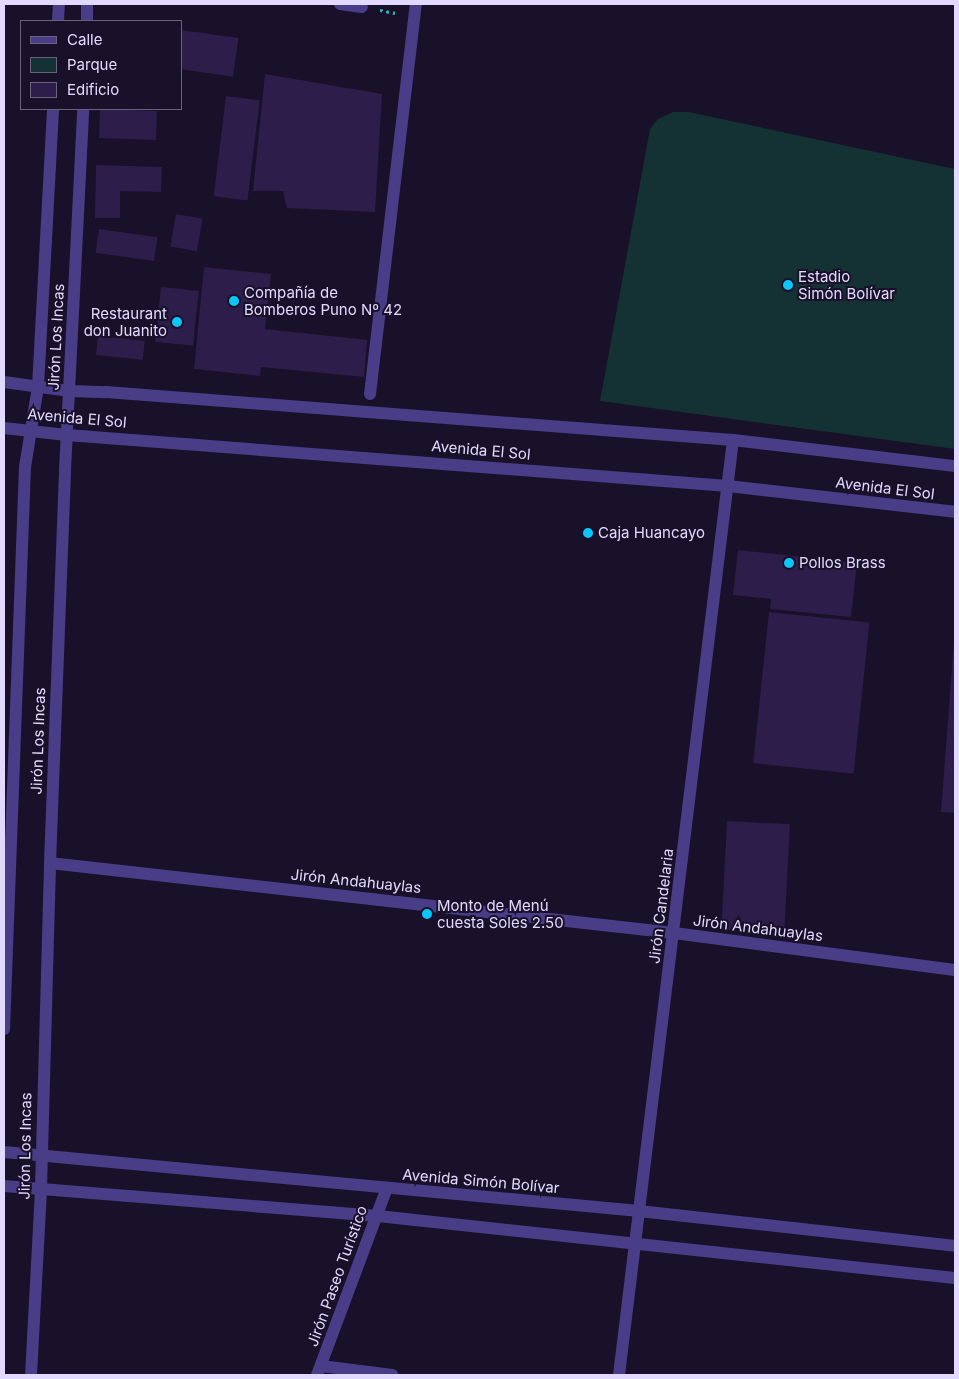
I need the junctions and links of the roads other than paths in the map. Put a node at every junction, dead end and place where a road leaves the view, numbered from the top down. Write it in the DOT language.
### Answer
graph roads {
  1 [pos="59,4"];
  2 [pos="88,4"];
  3 [pos="340,4"];
  4 [pos="362,7"];
  5 [pos="416,10"];
  6 [pos="58,20"];
  7 [pos="87,20"];
  8 [pos="53,110"];
  9 [pos="83,110"];
  10 [pos="4,382"];
  11 [pos="38,387"];
  12 [pos="70,391"];
  13 [pos="370,394"];
  14 [pos="4,428"];
  15 [pos="30,431"];
  16 [pos="67,435"];
  17 [pos="732,440"];
  18 [pos="955,466"];
  19 [pos="728,486"];
  20 [pos="955,512"];
  21 [pos="50,863"];
  22 [pos="674,933"];
  23 [pos="955,970"];
  24 [pos="4,1029"];
  25 [pos="4,1152"];
  26 [pos="41,1156"];
  27 [pos="4,1186"];
  28 [pos="41,1188"];
  29 [pos="387,1188"];
  30 [pos="639,1212"];
  31 [pos="378,1216"];
  32 [pos="635,1242"];
  33 [pos="955,1246"];
  34 [pos="955,1278"];
  35 [pos="319,1371"];
  36 [pos="31,1375"];
  37 [pos="392,1375"];
  38 [pos="619,1375"];
  1 -- 6 [label="street"];
  2 -- 7 [label="street"];
  3 -- 4 [label="street"];
  5 -- 13 [label="street"];
  8 -- 11 [label="street, Jirón Los Incas"];
  9 -- 12 [label="street, Jirón Los Incas"];
  10 -- 11 [label="street, Avenida El Sol"];
  11 -- 12 [label="street, Avenida El Sol"];
  11 -- 15 [label="street, Jirón Los Incas"];
  12 -- 16 [label="street, Jirón Los Incas"];
  12 -- 17 [label="street, Avenida El Sol"];
  14 -- 15 [label="street, Avenida El Sol"];
  15 -- 16 [label="street, Avenida El Sol"];
  15 -- 24 [label="street, Jirón Los Incas"];
  16 -- 19 [label="street, Avenida El Sol"];
  16 -- 21 [label="street, Jirón Los Incas"];
  17 -- 18 [label="street, Avenida El Sol"];
  17 -- 19 [label="street, Jirón Candelaria"];
  19 -- 20 [label="street, Avenida El Sol"];
  19 -- 22 [label="street, Jirón Candelaria"];
  21 -- 22 [label="street, Jirón Andahuaylas"];
  21 -- 26 [label="street, Jirón Los Incas"];
  22 -- 23 [label="street, Jirón Andahuaylas"];
  22 -- 30 [label="street, Jirón Candelaria"];
  25 -- 26 [label="street, Avenida Simón Bolívar"];
  26 -- 28 [label="street, Jirón Los Incas"];
  26 -- 29 [label="street, Avenida Simón Bolívar"];
  27 -- 28 [label="street"];
  28 -- 31 [label="street"];
  28 -- 36 [label="street, Jirón Los Incas"];
  29 -- 30 [label="street, Avenida Simón Bolívar"];
  29 -- 31 [label="street, Jirón Paseo Turístico"];
  30 -- 32 [label="street, Jirón Candelaria"];
  30 -- 33 [label="street, Avenida Simón Bolívar"];
  31 -- 32 [label="street"];
  31 -- 35 [label="street, Jirón Paseo Turístico"];
  32 -- 34 [label="street"];
  32 -- 38 [label="street, Jirón Candelaria"];
  35 -- 37 [label="street"];
}
